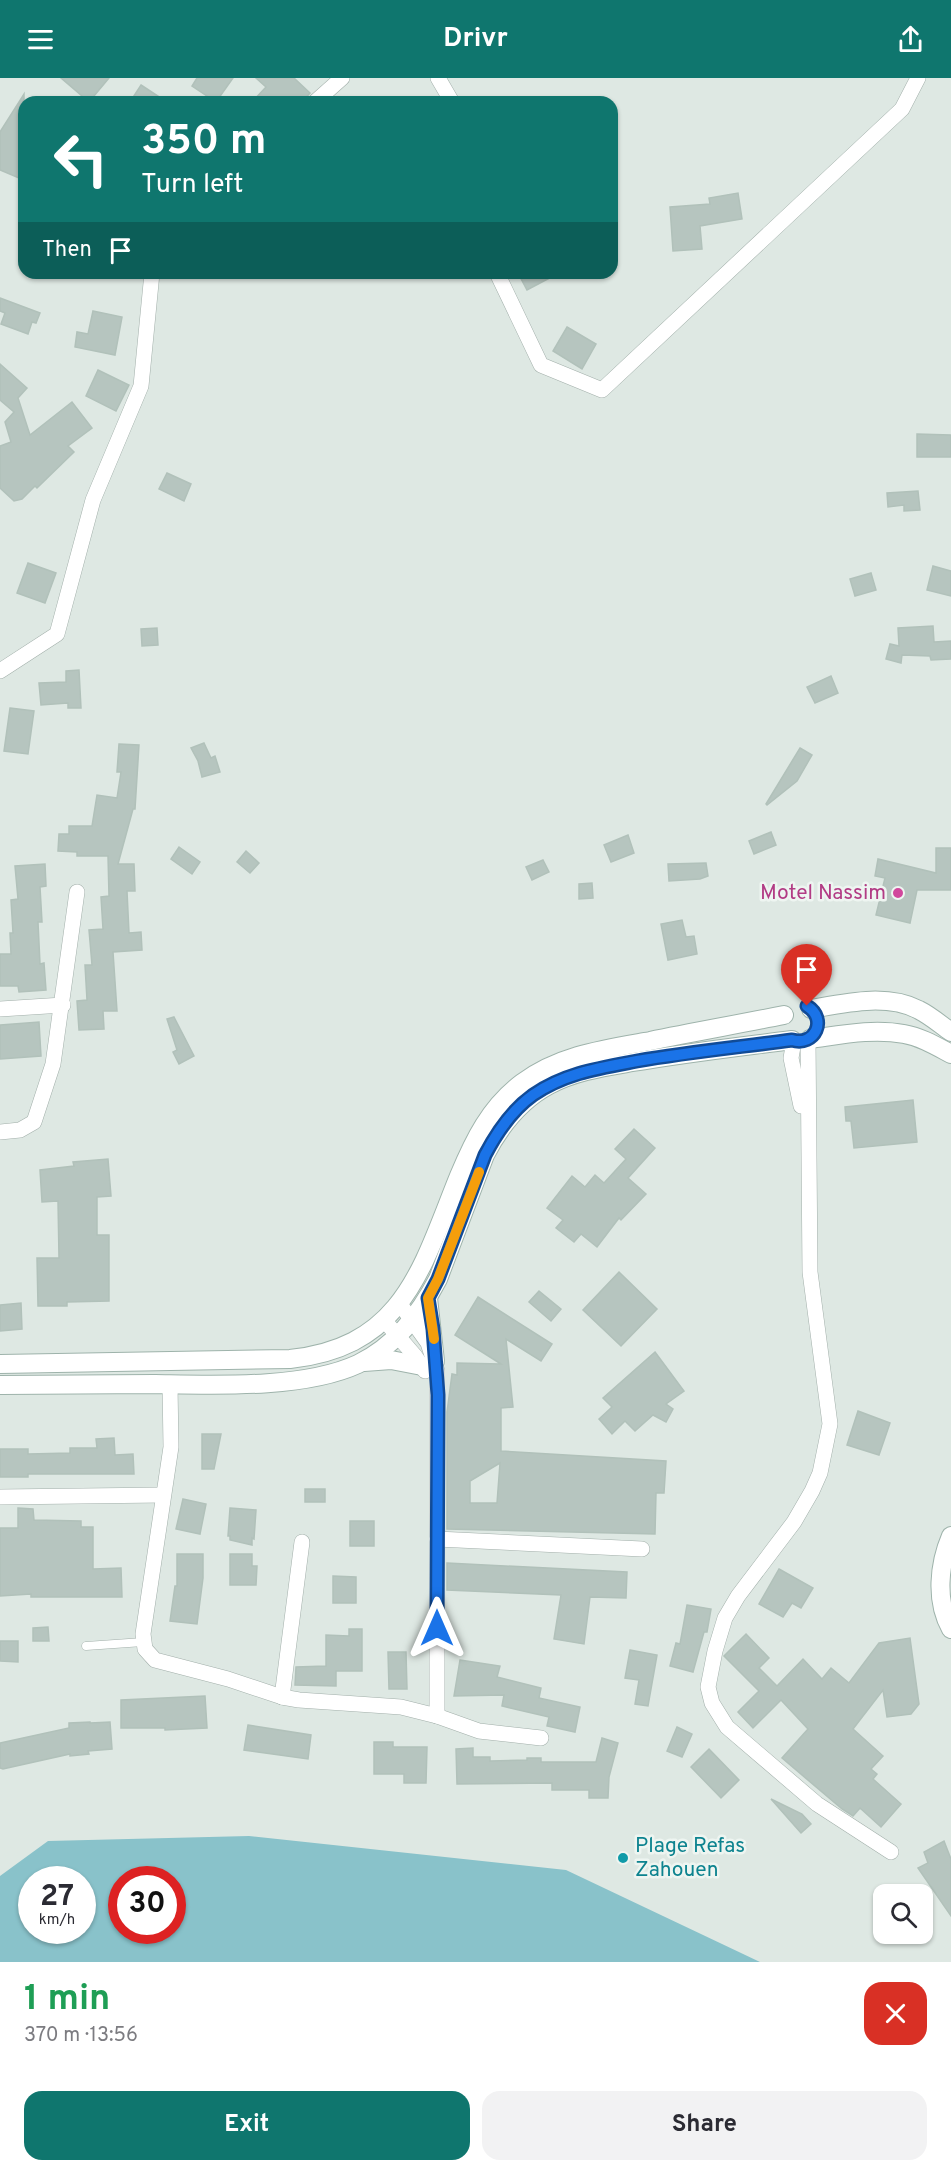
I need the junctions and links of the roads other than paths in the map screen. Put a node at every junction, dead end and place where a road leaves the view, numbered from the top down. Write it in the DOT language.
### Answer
graph roads {
  1 [pos="342,78"];
  2 [pos="438,78"];
  3 [pos="918,78"];
  4 [pos="322,96"];
  5 [pos="448,96"];
  6 [pos="151,279"];
  7 [pos="500,279"];
  8 [pos="0,671"];
  9 [pos="77,892"];
  10 [pos="63,1005"];
  11 [pos="0,1009"];
  12 [pos="811,1009"];
  13 [pos="784,1015"];
  14 [pos="951,1032"];
  15 [pos="801,1040"];
  16 [pos="951,1054"];
  17 [pos="0,1132"];
  18 [pos="428,1298"];
  19 [pos="400,1304"];
  20 [pos="384,1320"];
  21 [pos="412,1320"];
  22 [pos="398,1336"];
  23 [pos="359,1363"];
  24 [pos="0,1364"];
  25 [pos="429,1364"];
  26 [pos="170,1384"];
  27 [pos="0,1385"];
  28 [pos="163,1495"];
  29 [pos="0,1497"];
  30 [pos="951,1536"];
  31 [pos="437,1539"];
  32 [pos="302,1542"];
  33 [pos="642,1549"];
  34 [pos="951,1629"];
  35 [pos="143,1642"];
  36 [pos="86,1646"];
  37 [pos="282,1697"];
  38 [pos="437,1716"];
  39 [pos="541,1738"];
  40 [pos="891,1852"];
  1 -- 4 [label="street"];
  2 -- 5 [label="street"];
  3 -- 7 [label="street"];
  6 -- 8 [label="street"];
  9 -- 10 [label="street"];
  10 -- 11 [label="street"];
  10 -- 17 [label="street"];
  12 -- 13 [label="main road"];
  12 -- 14 [label="main road"];
  12 -- 15 [label="main road"];
  13 -- 15 [label="main road"];
  13 -- 19 [label="main road"];
  15 -- 16 [label="main road"];
  15 -- 18 [label="main road"];
  15 -- 40 [label="street"];
  18 -- 21 [label="main road"];
  18 -- 25 [label="main road"];
  19 -- 20 [label="main road"];
  19 -- 21 [label="street"];
  20 -- 22 [label="street"];
  20 -- 24 [label="main road"];
  21 -- 22 [label="main road"];
  21 -- 25 [label="street"];
  22 -- 23 [label="main road"];
  22 -- 25 [label="street"];
  23 -- 25 [label="main road"];
  23 -- 26 [label="main road"];
  25 -- 31 [label="street"];
  26 -- 27 [label="main road"];
  26 -- 28 [label="street"];
  28 -- 29 [label="street"];
  28 -- 35 [label="street"];
  30 -- 34 [label="main road"];
  31 -- 33 [label="street"];
  31 -- 38 [label="street"];
  32 -- 37 [label="street"];
  35 -- 36 [label="lane"];
  35 -- 37 [label="street"];
  37 -- 38 [label="street"];
  38 -- 39 [label="street"];
}
